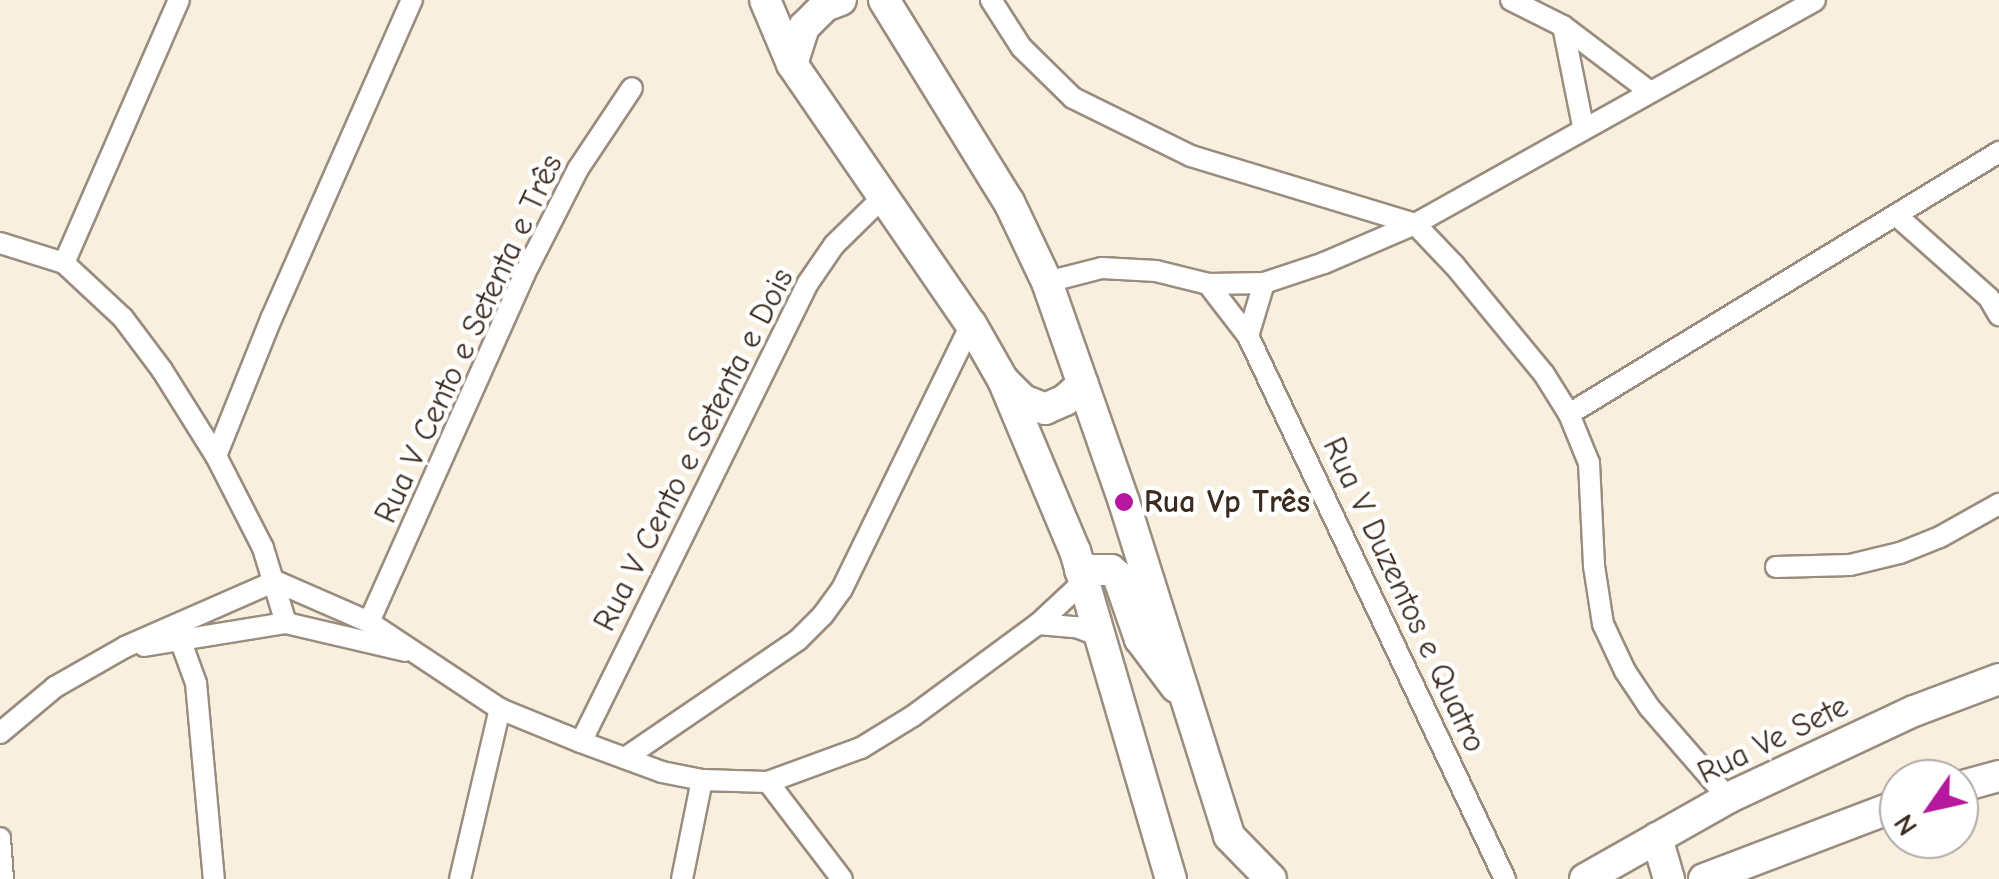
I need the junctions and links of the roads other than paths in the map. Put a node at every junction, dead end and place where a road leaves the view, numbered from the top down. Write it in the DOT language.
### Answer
graph roads {
  1 [pos="179,0"];
  2 [pos="412,0"];
  3 [pos="766,0"];
  4 [pos="841,0"];
  5 [pos="884,0"];
  6 [pos="991,0"];
  7 [pos="1511,0"];
  8 [pos="1815,0"];
  9 [pos="1563,26"];
  10 [pos="792,64"];
  11 [pos="632,88"];
  12 [pos="1649,91"];
  13 [pos="1583,126"];
  14 [pos="1999,152"];
  15 [pos="881,199"];
  16 [pos="1896,215"];
  17 [pos="1415,224"];
  18 [pos="0,243"];
  19 [pos="64,263"];
  20 [pos="1047,282"];
  21 [pos="1264,283"];
  22 [pos="1208,284"];
  23 [pos="1999,316"];
  24 [pos="971,324"];
  25 [pos="1248,336"];
  26 [pos="1002,380"];
  27 [pos="1083,384"];
  28 [pos="1569,414"];
  29 [pos="216,456"];
  30 [pos="1999,504"];
  31 [pos="1776,566"];
  32 [pos="1081,576"];
  33 [pos="274,581"];
  34 [pos="286,622"];
  35 [pos="370,622"];
  36 [pos="1038,624"];
  37 [pos="216,636"];
  38 [pos="1099,636"];
  39 [pos="181,642"];
  40 [pos="125,647"];
  41 [pos="416,654"];
  42 [pos="1999,679"];
  43 [pos="196,683"];
  44 [pos="1185,696"];
  45 [pos="500,709"];
  46 [pos="0,733"];
  47 [pos="581,742"];
  48 [pos="625,758"];
  49 [pos="702,780"];
  50 [pos="768,782"];
  51 [pos="1728,798"];
  52 [pos="1879,813"];
  53 [pos="0,838"];
  54 [pos="1657,838"];
  55 [pos="2,879"];
  56 [pos="214,879"];
  57 [pos="460,879"];
  58 [pos="682,879"];
  59 [pos="842,879"];
  60 [pos="1171,879"];
  61 [pos="1271,879"];
  62 [pos="1505,879"];
  63 [pos="1585,879"];
  64 [pos="1669,879"];
  65 [pos="1704,879"];
  1 -- 19 [label="street"];
  2 -- 29 [label="street"];
  3 -- 10 [label="main road"];
  4 -- 10 [label="main road"];
  5 -- 20 [label="main road"];
  6 -- 17 [label="street"];
  7 -- 9 [label="street"];
  8 -- 12 [label="street"];
  9 -- 12 [label="street"];
  9 -- 13 [label="street"];
  10 -- 15 [label="main road"];
  11 -- 35 [label="street, Rua V Cento e Setenta e Três"];
  12 -- 13 [label="street"];
  13 -- 17 [label="street"];
  14 -- 16 [label="street"];
  15 -- 24 [label="main road"];
  15 -- 47 [label="street, Rua V Cento e Setenta e Dois"];
  16 -- 23 [label="street"];
  16 -- 28 [label="street"];
  17 -- 21 [label="street"];
  17 -- 28 [label="street"];
  18 -- 19 [label="street"];
  19 -- 29 [label="street"];
  20 -- 22 [label="street"];
  20 -- 27 [label="main road"];
  21 -- 22 [label="street"];
  21 -- 25 [label="street"];
  22 -- 25 [label="street, Rua V Duzentos e Quatro"];
  24 -- 26 [label="main road"];
  24 -- 48 [label="street"];
  25 -- 62 [label="street, Rua V Duzentos e Quatro"];
  26 -- 27 [label="main road"];
  26 -- 32 [label="main road"];
  27 -- 44 [label="main road"];
  28 -- 51 [label="street"];
  29 -- 33 [label="street"];
  30 -- 31 [label="street"];
  32 -- 36 [label="street"];
  32 -- 38 [label="main road"];
  32 -- 44 [label="main road"];
  33 -- 34 [label="street"];
  33 -- 35 [label="street"];
  33 -- 40 [label="street"];
  34 -- 37 [label="street"];
  34 -- 41 [label="street"];
  35 -- 41 [label="street"];
  36 -- 38 [label="street"];
  36 -- 50 [label="street"];
  37 -- 39 [label="street"];
  37 -- 43 [label="street"];
  38 -- 60 [label="main road"];
  39 -- 40 [label="street"];
  39 -- 43 [label="street"];
  40 -- 46 [label="street"];
  41 -- 45 [label="street"];
  42 -- 51 [label="main road, Rua Ve Sete"];
  43 -- 56 [label="street"];
  44 -- 61 [label="main road"];
  45 -- 47 [label="street"];
  45 -- 57 [label="street"];
  47 -- 48 [label="street"];
  48 -- 49 [label="street"];
  49 -- 50 [label="street"];
  49 -- 58 [label="street"];
  50 -- 59 [label="street"];
  51 -- 54 [label="main road, Rua Ve Sete"];
  52 -- 65 [label="main road"];
  53 -- 55 [label="street"];
  54 -- 63 [label="main road, Rua Ve Sete"];
  54 -- 64 [label="main road"];
}
